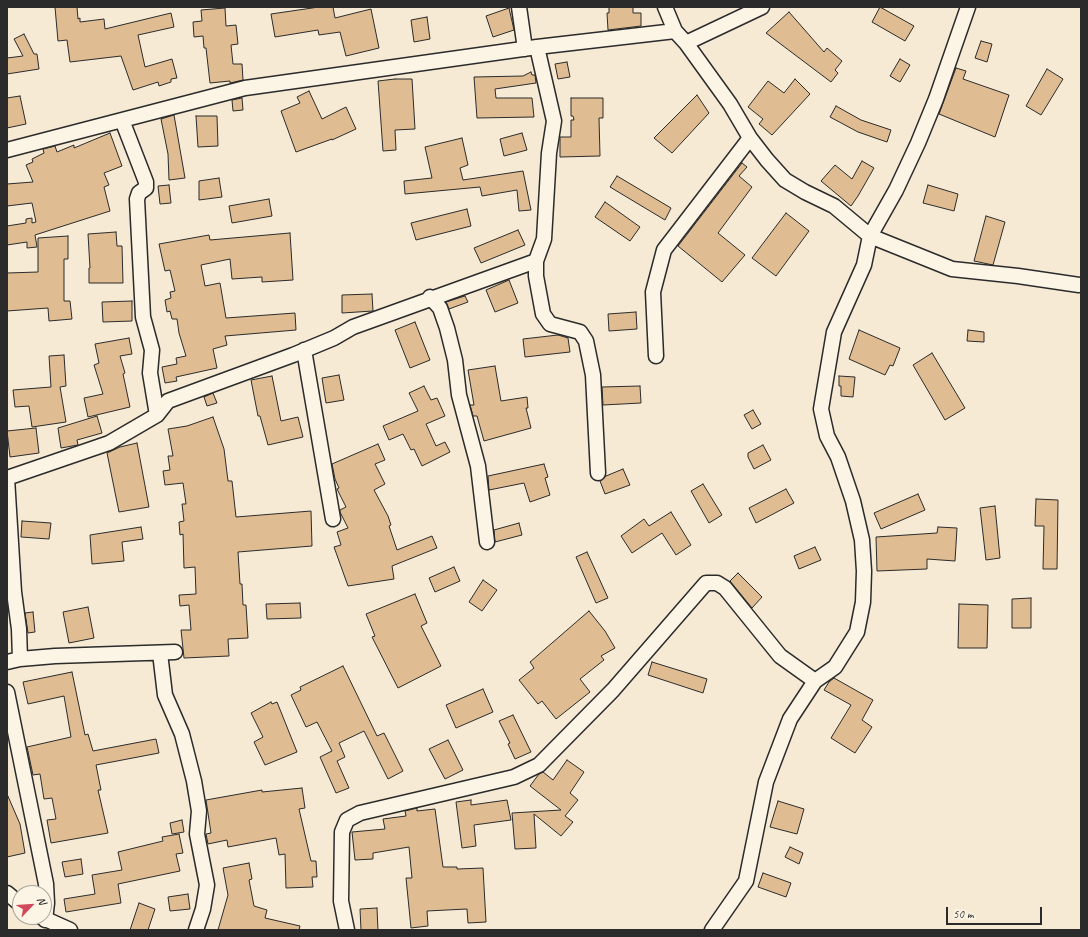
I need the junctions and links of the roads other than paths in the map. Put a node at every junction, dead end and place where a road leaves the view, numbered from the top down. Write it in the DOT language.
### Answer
graph roads {
  1 [pos="519,7"];
  2 [pos="665,7"];
  3 [pos="762,7"];
  4 [pos="968,7"];
  5 [pos="675,32"];
  6 [pos="686,43"];
  7 [pos="531,48"];
  8 [pos="122,120"];
  9 [pos="750,138"];
  10 [pos="7,150"];
  11 [pos="870,236"];
  12 [pos="536,261"];
  13 [pos="1079,285"];
  14 [pos="430,297"];
  15 [pos="304,350"];
  16 [pos="656,356"];
  17 [pos="156,415"];
  18 [pos="598,473"];
  19 [pos="7,474"];
  20 [pos="8,478"];
  21 [pos="333,519"];
  22 [pos="487,542"];
  23 [pos="175,652"];
  24 [pos="160,653"];
  25 [pos="14,660"];
  26 [pos="815,681"];
  27 [pos="7,692"];
  28 [pos="46,885"];
  29 [pos="52,922"];
  30 [pos="70,930"];
  31 [pos="196,930"];
  32 [pos="347,930"];
  33 [pos="712,930"];
  1 -- 7 [label="street"];
  2 -- 5 [label="street"];
  3 -- 6 [label="street"];
  4 -- 11 [label="street"];
  5 -- 6 [label="street"];
  5 -- 7 [label="street"];
  6 -- 9 [label="street"];
  7 -- 8 [label="street"];
  7 -- 12 [label="street"];
  8 -- 10 [label="street"];
  8 -- 17 [label="street"];
  9 -- 11 [label="street"];
  9 -- 16 [label="street"];
  11 -- 13 [label="street"];
  11 -- 26 [label="street"];
  12 -- 14 [label="street"];
  12 -- 18 [label="street"];
  14 -- 15 [label="street"];
  14 -- 22 [label="street"];
  15 -- 17 [label="street"];
  15 -- 21 [label="street"];
  17 -- 20 [label="street"];
  19 -- 20 [label="street"];
  20 -- 25 [label="street"];
  23 -- 24 [label="street"];
  24 -- 25 [label="street"];
  24 -- 31 [label="street"];
  26 -- 32 [label="street"];
  26 -- 33 [label="street"];
  27 -- 28 [label="street"];
  29 -- 30 [label="street"];
}
